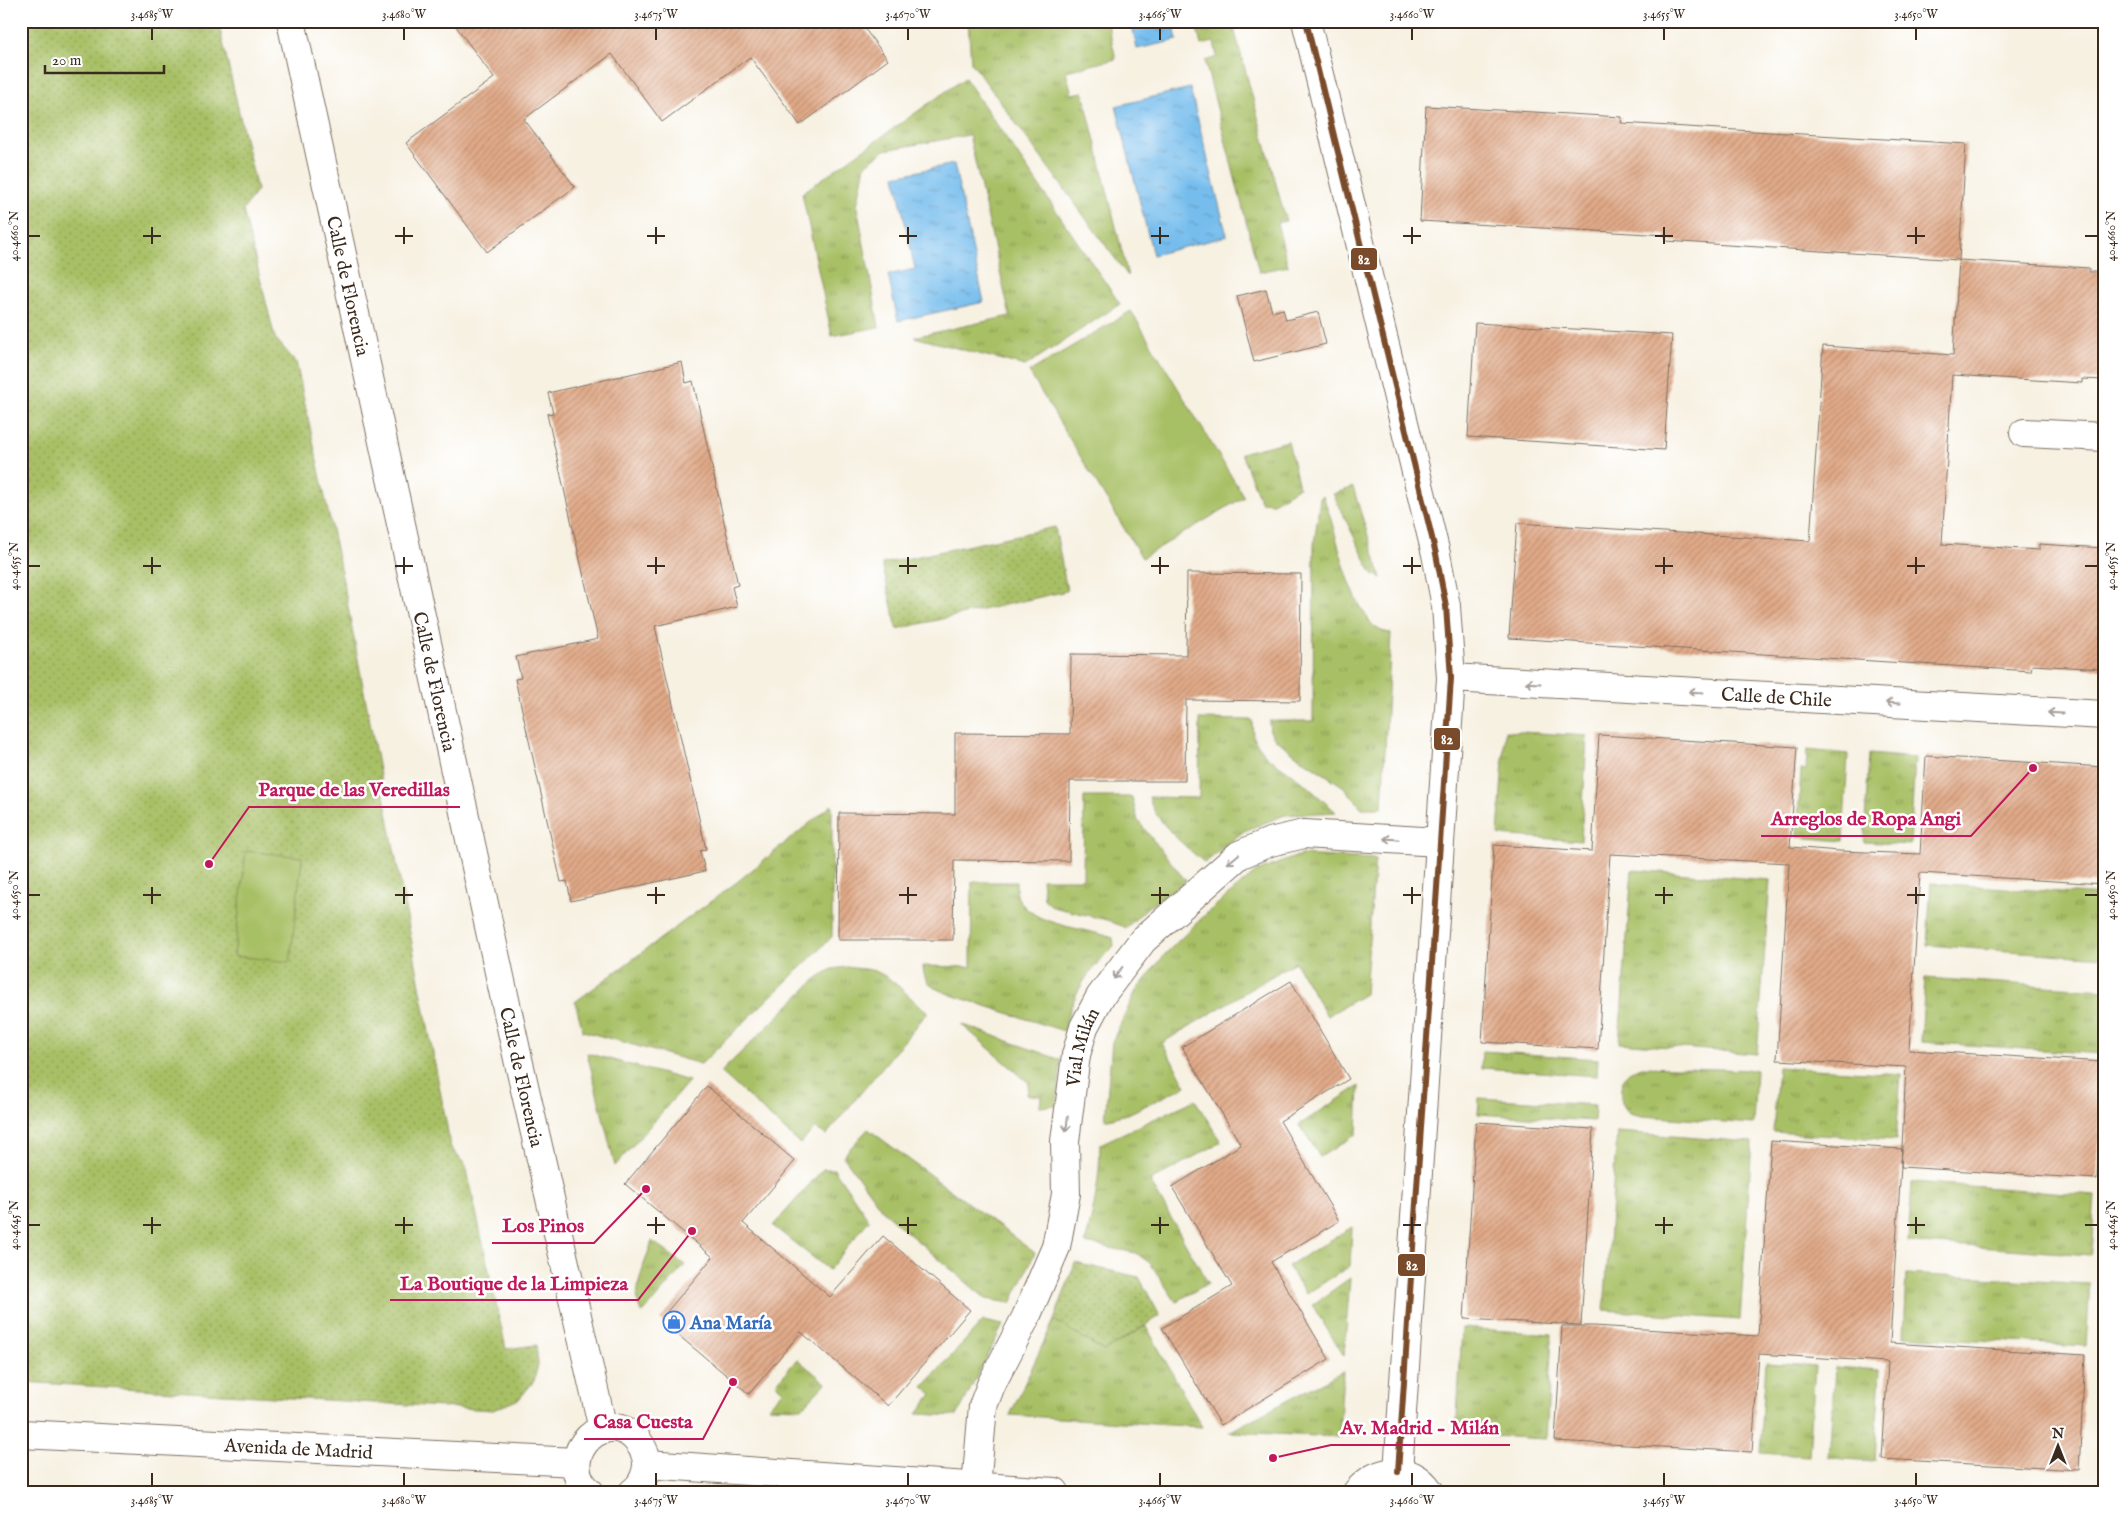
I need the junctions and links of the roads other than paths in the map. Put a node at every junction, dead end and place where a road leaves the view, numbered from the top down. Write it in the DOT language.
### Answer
graph roads {
  1 [pos="291,21"];
  2 [pos="1306,21"];
  3 [pos="2024,433"];
  4 [pos="2104,437"];
  5 [pos="1451,678"];
  6 [pos="2104,715"];
  7 [pos="1439,842"];
  8 [pos="603,1429"];
  9 [pos="21,1434"];
  10 [pos="576,1462"];
  11 [pos="647,1464"];
  12 [pos="1398,1472"];
  13 [pos="976,1487"];
  14 [pos="590,1492"];
  15 [pos="633,1492"];
  16 [pos="1055,1492"];
  17 [pos="1357,1492"];
  18 [pos="1430,1492"];
  1 -- 8 [label="street, Calle de Florencia"];
  2 -- 5 [label="street"];
  3 -- 4 [label="street"];
  6 -- 5 [label="street, Calle de Chile, one-way"];
  5 -- 7 [label="street"];
  7 -- 12 [label="street"];
  7 -- 13 [label="street, Vial Milán, one-way"];
  8 -- 10 [label="street"];
  8 -- 11 [label="street"];
  9 -- 10 [label="street, Avenida de Madrid"];
  10 -- 14 [label="street"];
  11 -- 13 [label="street"];
  11 -- 15 [label="street"];
  12 -- 17 [label="street"];
  12 -- 18 [label="street"];
  13 -- 16 [label="street"];
}
